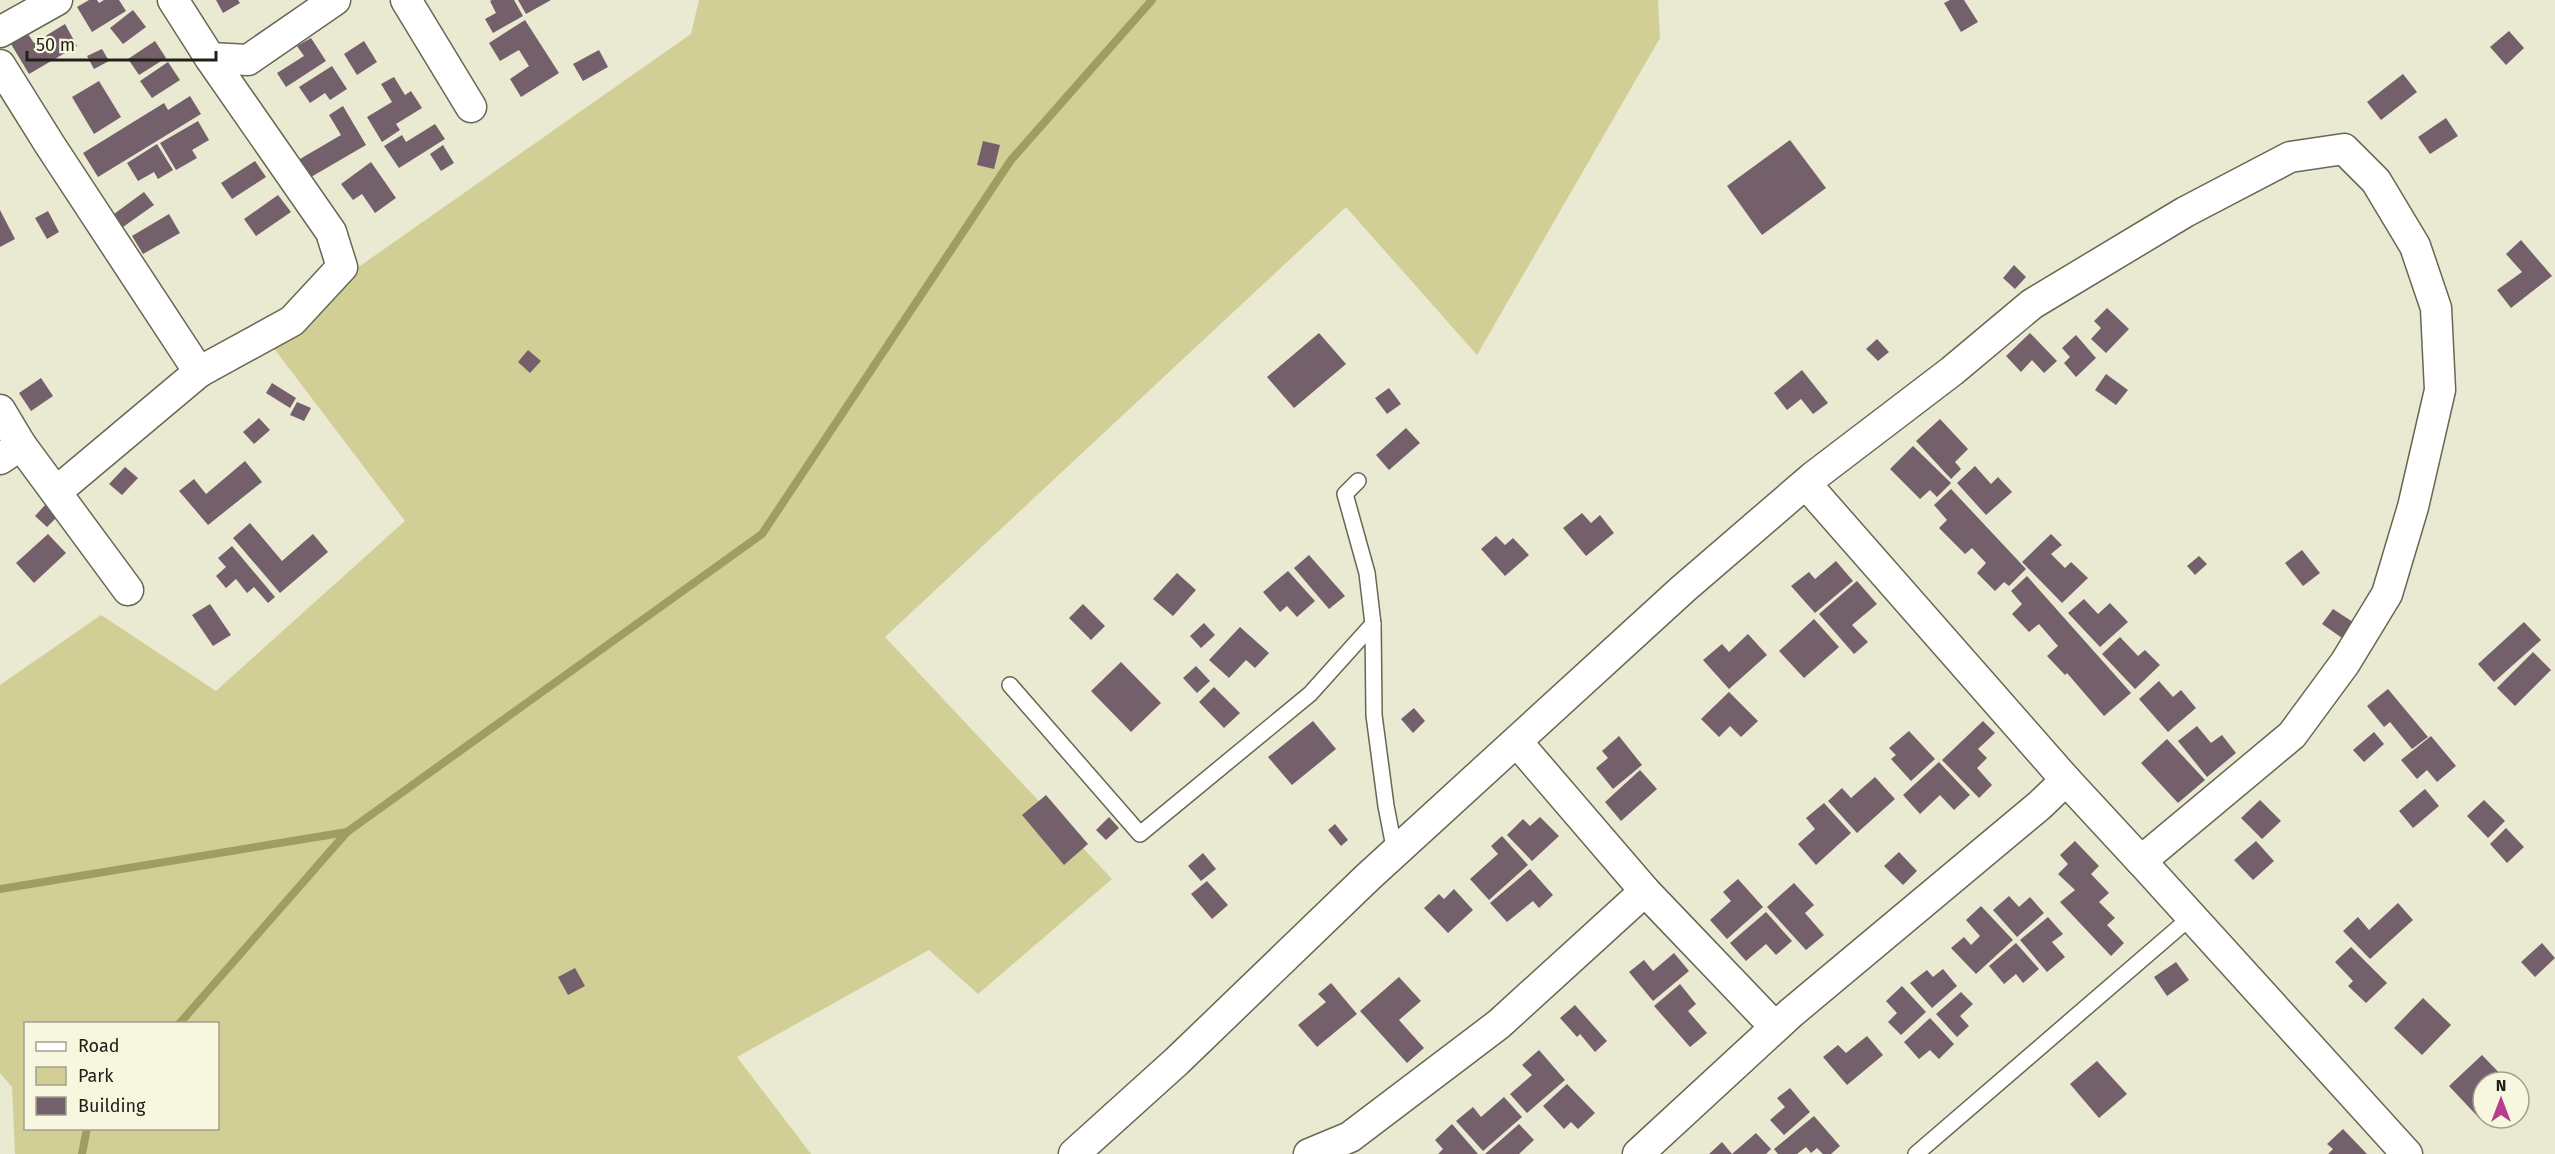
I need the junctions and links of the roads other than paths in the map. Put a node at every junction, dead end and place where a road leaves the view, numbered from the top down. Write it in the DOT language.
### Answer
graph roads {
  1 [pos="57,0"];
  2 [pos="173,0"];
  3 [pos="335,0"];
  4 [pos="406,0"];
  5 [pos="0,32"];
  6 [pos="210,58"];
  7 [pos="0,65"];
  8 [pos="471,107"];
  9 [pos="199,372"];
  10 [pos="0,410"];
  11 [pos="11,452"];
  12 [pos="1358,481"];
  13 [pos="1806,484"];
  14 [pos="56,492"];
  15 [pos="128,590"];
  16 [pos="1373,624"];
  17 [pos="1010,686"];
  18 [pos="1516,742"];
  19 [pos="2066,780"];
  20 [pos="1395,852"];
  21 [pos="2141,861"];
  22 [pos="1645,891"];
  23 [pos="2191,917"];
  24 [pos="1775,1027"];
  25 [pos="1074,1154"];
  26 [pos="1309,1154"];
  27 [pos="1638,1154"];
  28 [pos="1916,1154"];
  29 [pos="2407,1154"];
  1 -- 5 [label="street"];
  2 -- 6 [label="street"];
  3 -- 6 [label="street"];
  4 -- 8 [label="street"];
  6 -- 9 [label="street"];
  7 -- 9 [label="street"];
  9 -- 14 [label="street"];
  10 -- 11 [label="street"];
  11 -- 14 [label="street"];
  12 -- 16 [label="lane"];
  13 -- 18 [label="street"];
  13 -- 19 [label="street"];
  13 -- 21 [label="street"];
  14 -- 15 [label="street"];
  16 -- 17 [label="lane"];
  16 -- 20 [label="lane"];
  18 -- 20 [label="street"];
  18 -- 22 [label="street"];
  19 -- 21 [label="street"];
  19 -- 24 [label="street"];
  20 -- 25 [label="street"];
  21 -- 23 [label="street"];
  22 -- 24 [label="street"];
  22 -- 26 [label="street"];
  23 -- 28 [label="lane"];
  23 -- 29 [label="street"];
  24 -- 27 [label="street"];
}
